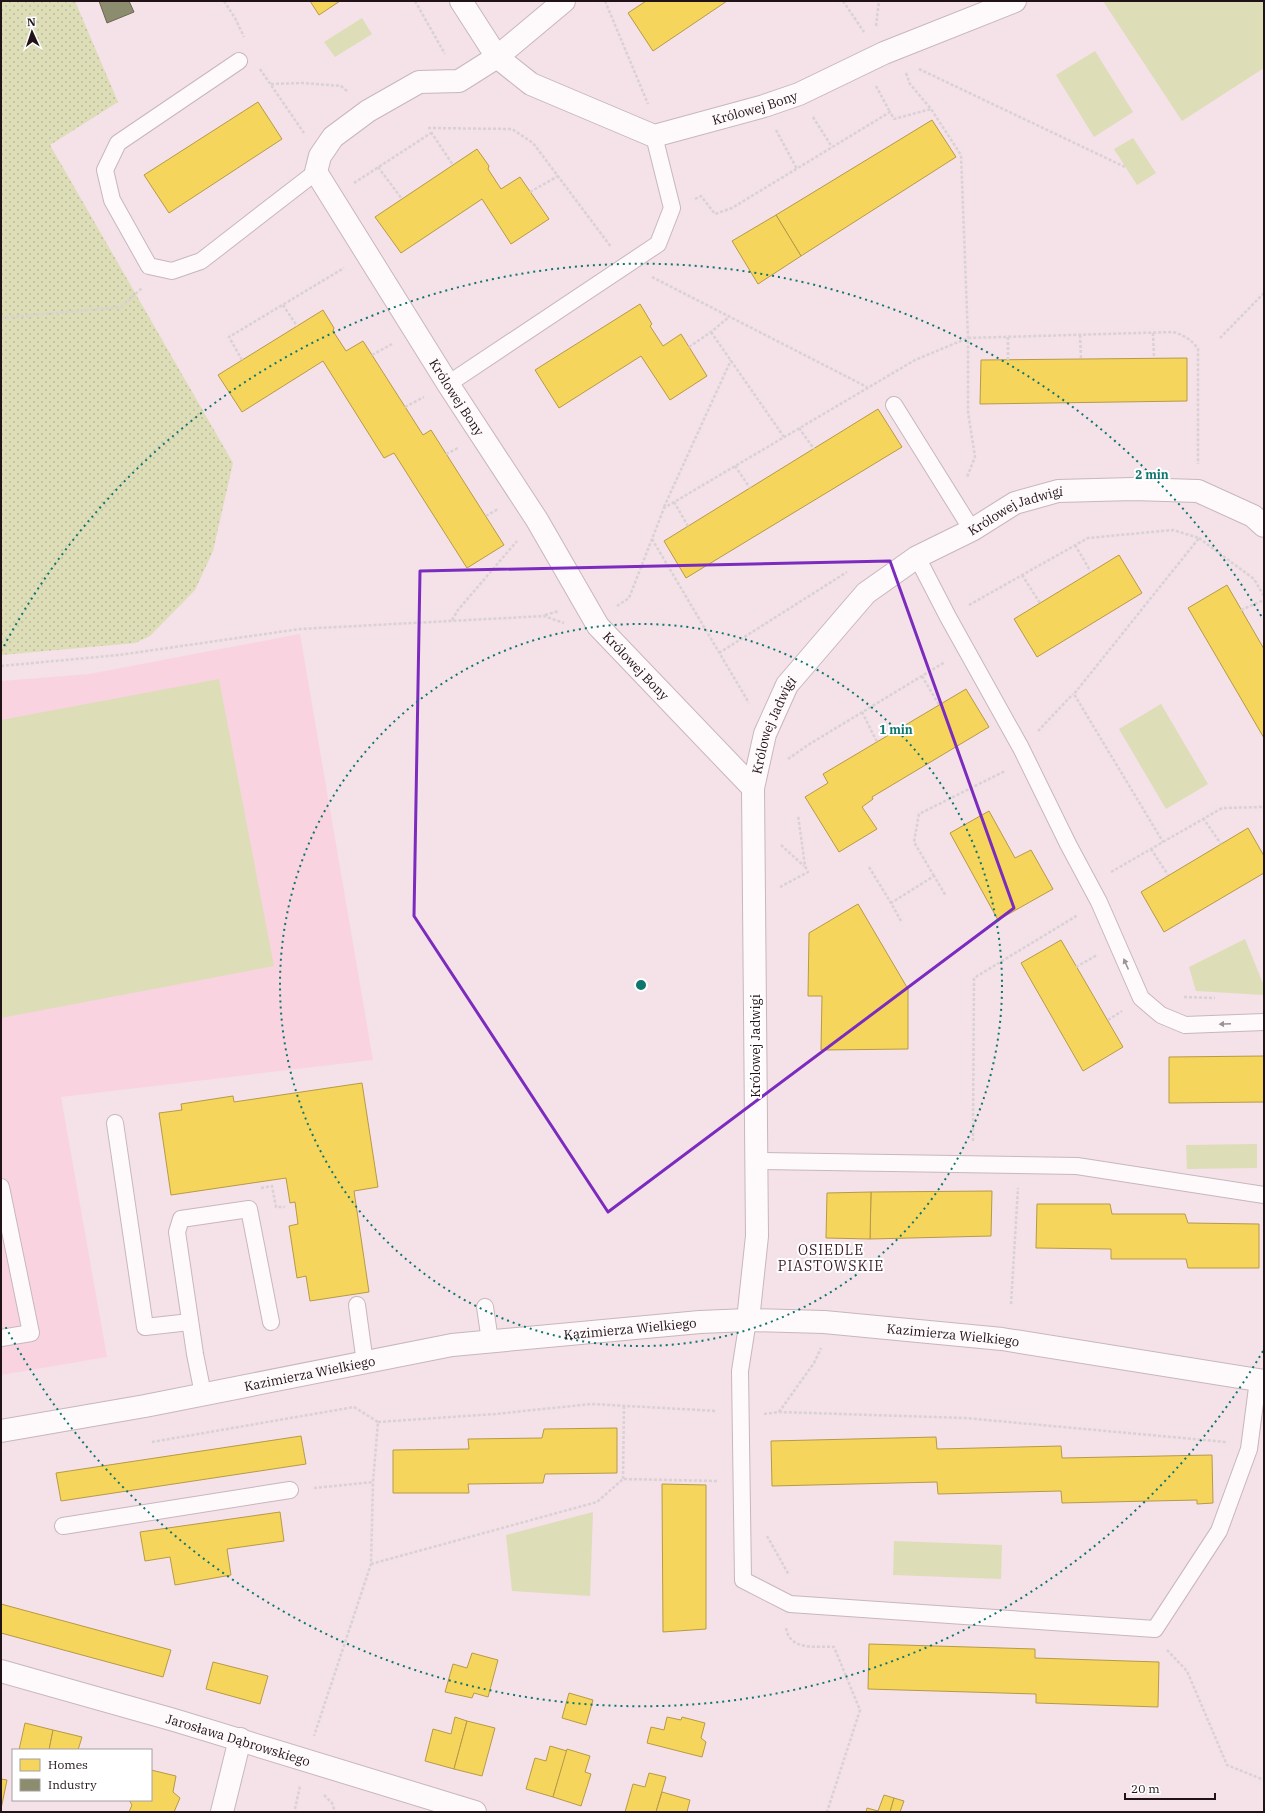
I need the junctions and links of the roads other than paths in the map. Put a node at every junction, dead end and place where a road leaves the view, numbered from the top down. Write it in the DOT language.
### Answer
graph roads {
  1 [pos="461,1"];
  2 [pos="564,1"];
  3 [pos="1015,1"];
  4 [pos="497,57"];
  5 [pos="246,59"];
  6 [pos="657,135"];
  7 [pos="318,164"];
  8 [pos="448,384"];
  9 [pos="894,405"];
  10 [pos="1264,526"];
  11 [pos="972,530"];
  12 [pos="917,557"];
  13 [pos="753,788"];
  14 [pos="1264,1022"];
  15 [pos="115,1123"];
  16 [pos="756,1161"];
  17 [pos="1,1187"];
  18 [pos="1264,1195"];
  19 [pos="357,1305"];
  20 [pos="485,1307"];
  21 [pos="748,1320"];
  22 [pos="190,1322"];
  23 [pos="271,1322"];
  24 [pos="1,1338"];
  25 [pos="490,1342"];
  26 [pos="365,1363"];
  27 [pos="1261,1381"];
  28 [pos="203,1394"];
  29 [pos="1,1431"];
  30 [pos="290,1490"];
  31 [pos="63,1526"];
  32 [pos="1,1671"];
  33 [pos="240,1739"];
  34 [pos="222,1812"];
  35 [pos="475,1812"];
  1 -- 4 [label="street"];
  2 -- 4 [label="street"];
  3 -- 6 [label="street, Królowej Bony"];
  4 -- 6 [label="street"];
  4 -- 7 [label="street"];
  5 -- 7 [label="lane"];
  6 -- 8 [label="lane"];
  7 -- 8 [label="street, Królowej Bony"];
  8 -- 13 [label="street, Królowej Bony"];
  9 -- 11 [label="lane"];
  10 -- 11 [label="street, Królowej Jadwigi"];
  11 -- 12 [label="street, Królowej Jadwigi"];
  12 -- 13 [label="street, Królowej Jadwigi"];
  14 -- 12 [label="lane, one-way"];
  13 -- 16 [label="street, Królowej Jadwigi"];
  15 -- 22 [label="lane"];
  16 -- 18 [label="lane"];
  16 -- 21 [label="street, Królowej Jadwigi"];
  17 -- 24 [label="lane"];
  19 -- 26 [label="lane"];
  20 -- 25 [label="lane"];
  21 -- 25 [label="street, Kazimierza Wielkiego"];
  21 -- 27 [label="street, Kazimierza Wielkiego"];
  21 -- 27 [label="lane"];
  22 -- 23 [label="lane"];
  22 -- 28 [label="lane"];
  25 -- 26 [label="street, Kazimierza Wielkiego"];
  26 -- 28 [label="street, Kazimierza Wielkiego"];
  28 -- 29 [label="street, Kazimierza Wielkiego"];
  30 -- 31 [label="lane"];
  32 -- 33 [label="street, Jarosława Dąbrowskiego"];
  33 -- 34 [label="street"];
  33 -- 35 [label="street, Jarosława Dąbrowskiego"];
}
